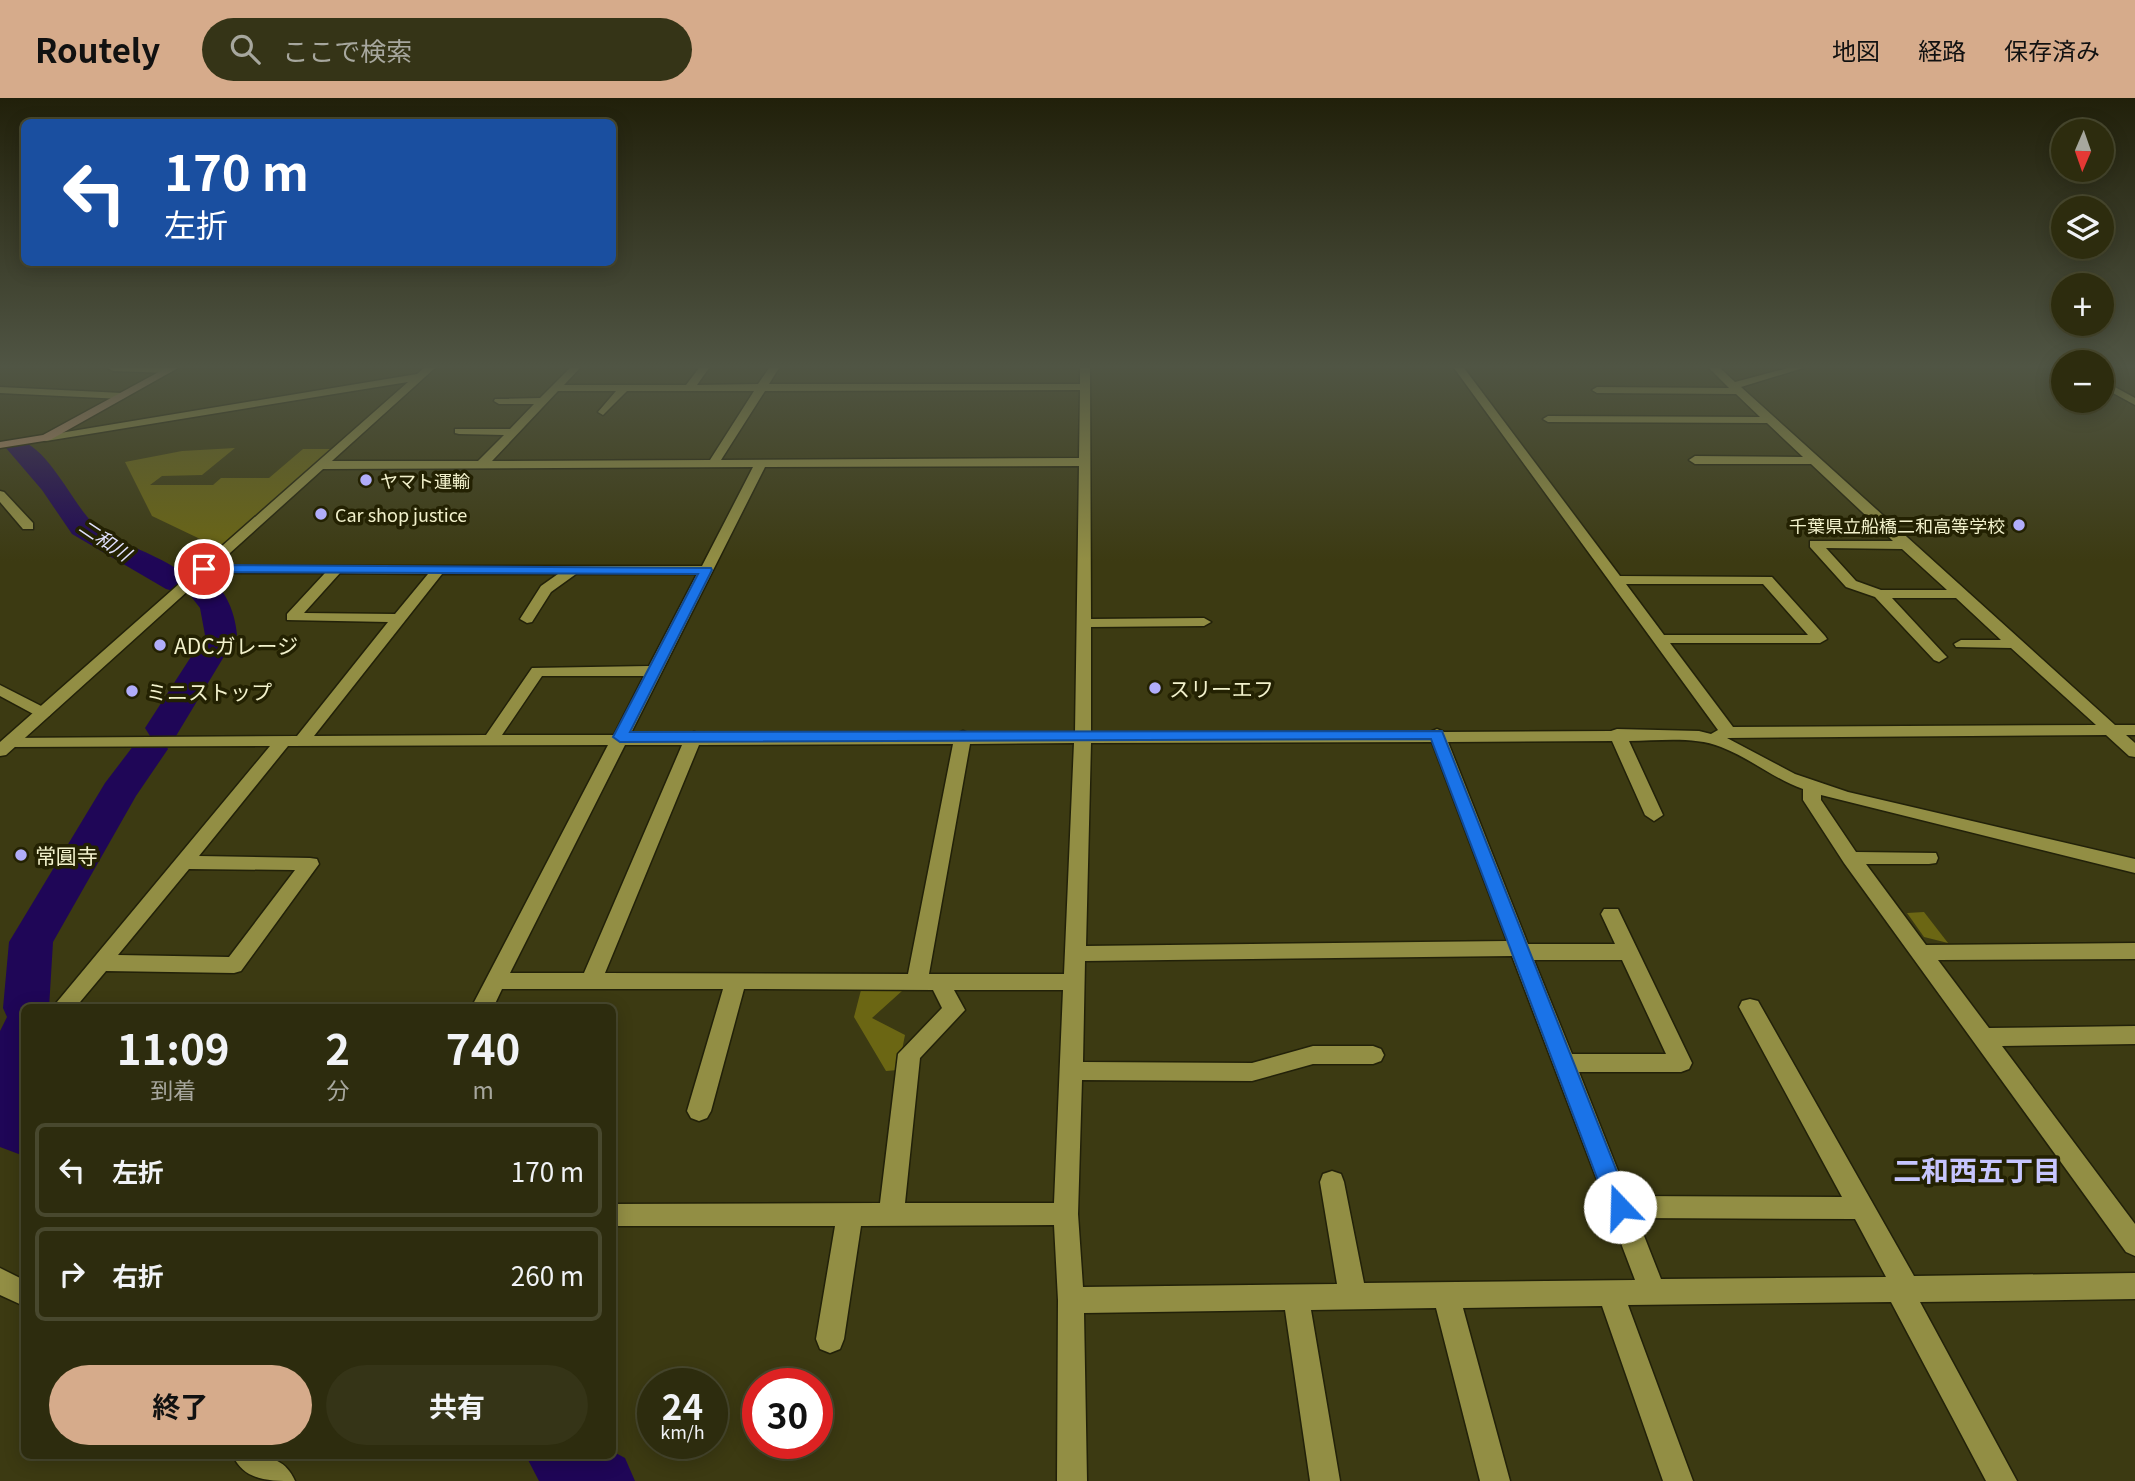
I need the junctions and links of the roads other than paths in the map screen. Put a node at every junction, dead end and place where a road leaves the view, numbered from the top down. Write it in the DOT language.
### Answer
graph roads {
  1 [pos="513,432"];
  2 [pos="56,433"];
  3 [pos="79,433"];
  4 [pos="357,433"];
  5 [pos="733,433"];
  6 [pos="1083,433"];
  7 [pos="1507,433"];
  8 [pos="1783,433"];
  9 [pos="46,438"];
  10 [pos="0,445"];
  11 [pos="1695,460"];
  12 [pos="1814,461"];
  13 [pos="761,463"];
  14 [pos="1083,463"];
  15 [pos="482,464"];
  16 [pos="713,464"];
  17 [pos="321,465"];
  18 [pos="0,495"];
  19 [pos="28,526"];
  20 [pos="1905,545"];
  21 [pos="204,569"];
  22 [pos="337,569"];
  23 [pos="437,570"];
  24 [pos="572,570"];
  25 [pos="706,570"];
  26 [pos="1617,580"];
  27 [pos="1880,594"];
  28 [pos="1960,594"];
  29 [pos="398,618"];
  30 [pos="527,619"];
  31 [pos="1204,622"];
  32 [pos="1083,623"];
  33 [pos="1660,639"];
  34 [pos="1961,644"];
  35 [pos="2017,644"];
  36 [pos="1939,657"];
  37 [pos="654,671"];
  38 [pos="0,690"];
  39 [pos="43,713"];
  40 [pos="2111,730"];
  41 [pos="2135,730"];
  42 [pos="1437,734"];
  43 [pos="1617,734"];
  44 [pos="1721,735"];
  45 [pos="963,736"];
  46 [pos="1083,736"];
  47 [pos="620,737"];
  48 [pos="694,737"];
  49 [pos="492,738"];
  50 [pos="294,739"];
  51 [pos="5,747"];
  52 [pos="2135,751"];
  53 [pos="1812,786"];
  54 [pos="1654,815"];
  55 [pos="1851,858"];
  56 [pos="1929,858"];
  57 [pos="186,862"];
  58 [pos="2135,866"];
  59 [pos="1611,914"];
  60 [pos="1520,950"];
  61 [pos="2135,951"];
  62 [pos="1629,952"];
  63 [pos="1921,953"];
  64 [pos="1075,954"];
  65 [pos="101,963"];
  66 [pos="496,981"];
  67 [pos="591,981"];
  68 [pos="736,982"];
  69 [pos="928,982"];
  70 [pos="1074,982"];
  71 [pos="66,1004"];
  72 [pos="484,1004"];
  73 [pos="1750,1007"];
  74 [pos="2135,1035"];
  75 [pos="1983,1037"];
  76 [pos="1373,1055"];
  77 [pos="1564,1063"];
  78 [pos="1071,1071"];
  79 [pos="699,1111"];
  80 [pos="1332,1182"];
  81 [pos="1620,1207"];
  82 [pos="1862,1208"];
  83 [pos="616,1214"];
  84 [pos="850,1214"];
  85 [pos="891,1214"];
  86 [pos="1066,1214"];
  87 [pos="2135,1244"];
  88 [pos="0,1281"];
  89 [pos="2135,1286"];
  90 [pos="1903,1289"];
  91 [pos="21,1292"];
  92 [pos="1653,1293"];
  93 [pos="1611,1294"];
  94 [pos="1446,1295"];
  95 [pos="1296,1297"];
  96 [pos="1353,1297"];
  97 [pos="1071,1300"];
  98 [pos="830,1339"];
  99 [pos="252,1459"];
  100 [pos="281,1481"];
  101 [pos="1072,1481"];
  102 [pos="1325,1481"];
  103 [pos="1495,1481"];
  104 [pos="1678,1481"];
  105 [pos="2002,1481"];
  1 -- 15 [label="street"];
  2 -- 9 [label="main road"];
  3 -- 9 [label="street"];
  4 -- 17 [label="street"];
  5 -- 16 [label="street"];
  6 -- 14 [label="street"];
  7 -- 26 [label="street"];
  8 -- 12 [label="street"];
  9 -- 10 [label="main road"];
  11 -- 12 [label="street"];
  12 -- 20 [label="street"];
  13 -- 14 [label="street"];
  13 -- 16 [label="street"];
  13 -- 25 [label="street"];
  14 -- 32 [label="street"];
  15 -- 16 [label="street"];
  15 -- 17 [label="street"];
  17 -- 21 [label="street"];
  18 -- 19 [label="street"];
  20 -- 27 [label="street"];
  20 -- 28 [label="street"];
  21 -- 22 [label="street"];
  21 -- 39 [label="street"];
  22 -- 23 [label="street"];
  22 -- 29 [label="street"];
  23 -- 24 [label="street"];
  23 -- 29 [label="street"];
  24 -- 25 [label="street"];
  24 -- 30 [label="street"];
  25 -- 37 [label="street"];
  26 -- 33 [label="street"];
  26 -- 33 [label="street"];
  27 -- 28 [label="street"];
  27 -- 36 [label="street"];
  28 -- 35 [label="street"];
  29 -- 50 [label="street"];
  31 -- 32 [label="street"];
  32 -- 46 [label="street"];
  33 -- 44 [label="street"];
  34 -- 35 [label="street"];
  35 -- 40 [label="street"];
  37 -- 47 [label="street"];
  37 -- 49 [label="street"];
  38 -- 39 [label="street"];
  39 -- 51 [label="street"];
  40 -- 41 [label="street"];
  40 -- 44 [label="street"];
  40 -- 52 [label="street"];
  42 -- 43 [label="street"];
  42 -- 46 [label="street"];
  42 -- 60 [label="street"];
  43 -- 44 [label="street"];
  43 -- 54 [label="street"];
  44 -- 53 [label="street"];
  45 -- 46 [label="street"];
  45 -- 48 [label="street"];
  45 -- 69 [label="street"];
  46 -- 64 [label="street"];
  47 -- 48 [label="street"];
  47 -- 49 [label="street"];
  47 -- 66 [label="street"];
  48 -- 67 [label="street"];
  49 -- 50 [label="street"];
  50 -- 51 [label="street"];
  50 -- 57 [label="street"];
  53 -- 55 [label="street"];
  53 -- 58 [label="street"];
  55 -- 56 [label="street"];
  55 -- 63 [label="street"];
  57 -- 65 [label="street"];
  57 -- 65 [label="street"];
  59 -- 62 [label="street"];
  60 -- 62 [label="street"];
  60 -- 64 [label="street"];
  60 -- 77 [label="street"];
  61 -- 63 [label="street"];
  62 -- 77 [label="street"];
  63 -- 75 [label="street"];
  64 -- 70 [label="street"];
  65 -- 71 [label="street"];
  66 -- 67 [label="street"];
  66 -- 72 [label="street"];
  67 -- 68 [label="street"];
  68 -- 69 [label="street"];
  68 -- 79 [label="street"];
  69 -- 70 [label="street"];
  69 -- 85 [label="street"];
  70 -- 78 [label="street"];
  73 -- 82 [label="street"];
  74 -- 75 [label="street"];
  75 -- 87 [label="street"];
  76 -- 78 [label="street"];
  77 -- 81 [label="street"];
  78 -- 86 [label="street"];
  80 -- 96 [label="street"];
  81 -- 82 [label="street"];
  81 -- 92 [label="street"];
  82 -- 90 [label="street"];
  83 -- 84 [label="street"];
  84 -- 85 [label="street"];
  84 -- 98 [label="street"];
  85 -- 86 [label="street"];
  86 -- 97 [label="street"];
  88 -- 91 [label="street"];
  89 -- 90 [label="street"];
  90 -- 92 [label="street"];
  90 -- 105 [label="street"];
  92 -- 93 [label="street"];
  93 -- 94 [label="street"];
  93 -- 104 [label="street"];
  94 -- 96 [label="street"];
  94 -- 103 [label="street"];
  95 -- 96 [label="street"];
  95 -- 97 [label="street"];
  95 -- 102 [label="street"];
  97 -- 101 [label="street"];
  99 -- 100 [label="street"];
}
